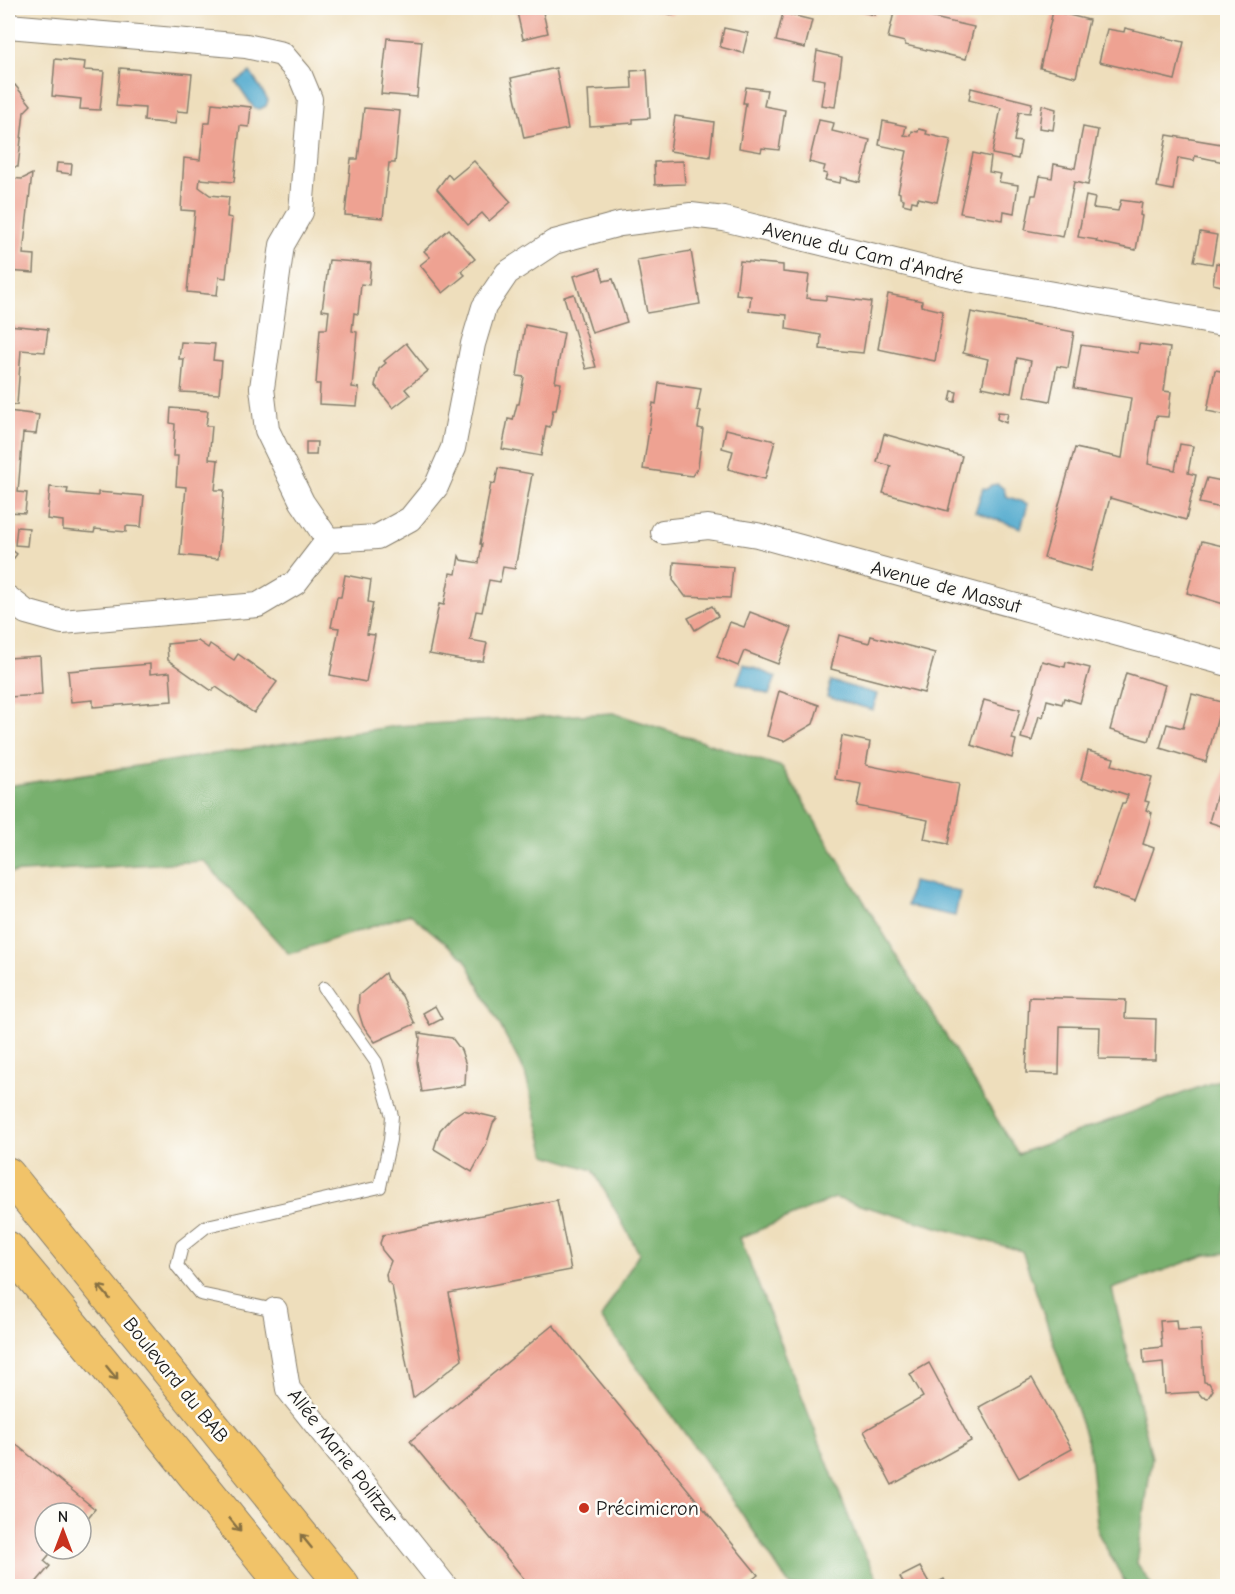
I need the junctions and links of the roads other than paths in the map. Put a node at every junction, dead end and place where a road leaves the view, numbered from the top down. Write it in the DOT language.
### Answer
graph roads {
  1 [pos="8,26"];
  2 [pos="1227,325"];
  3 [pos="663,532"];
  4 [pos="328,540"];
  5 [pos="8,598"];
  6 [pos="1227,664"];
  7 [pos="324,988"];
  8 [pos="8,1174"];
  9 [pos="8,1248"];
  10 [pos="275,1310"];
  11 [pos="284,1587"];
  12 [pos="343,1587"];
  13 [pos="446,1587"];
  1 -- 4 [label="street"];
  2 -- 4 [label="street, Avenue du Cam d'André"];
  3 -- 6 [label="street, Avenue de Massut"];
  4 -- 5 [label="street"];
  7 -- 10 [label="lane"];
  12 -- 8 [label="main road, Boulevard du BAB, one-way"];
  9 -- 11 [label="main road, one-way"];
  10 -- 13 [label="street, Allée Marie Politzer"];
}
